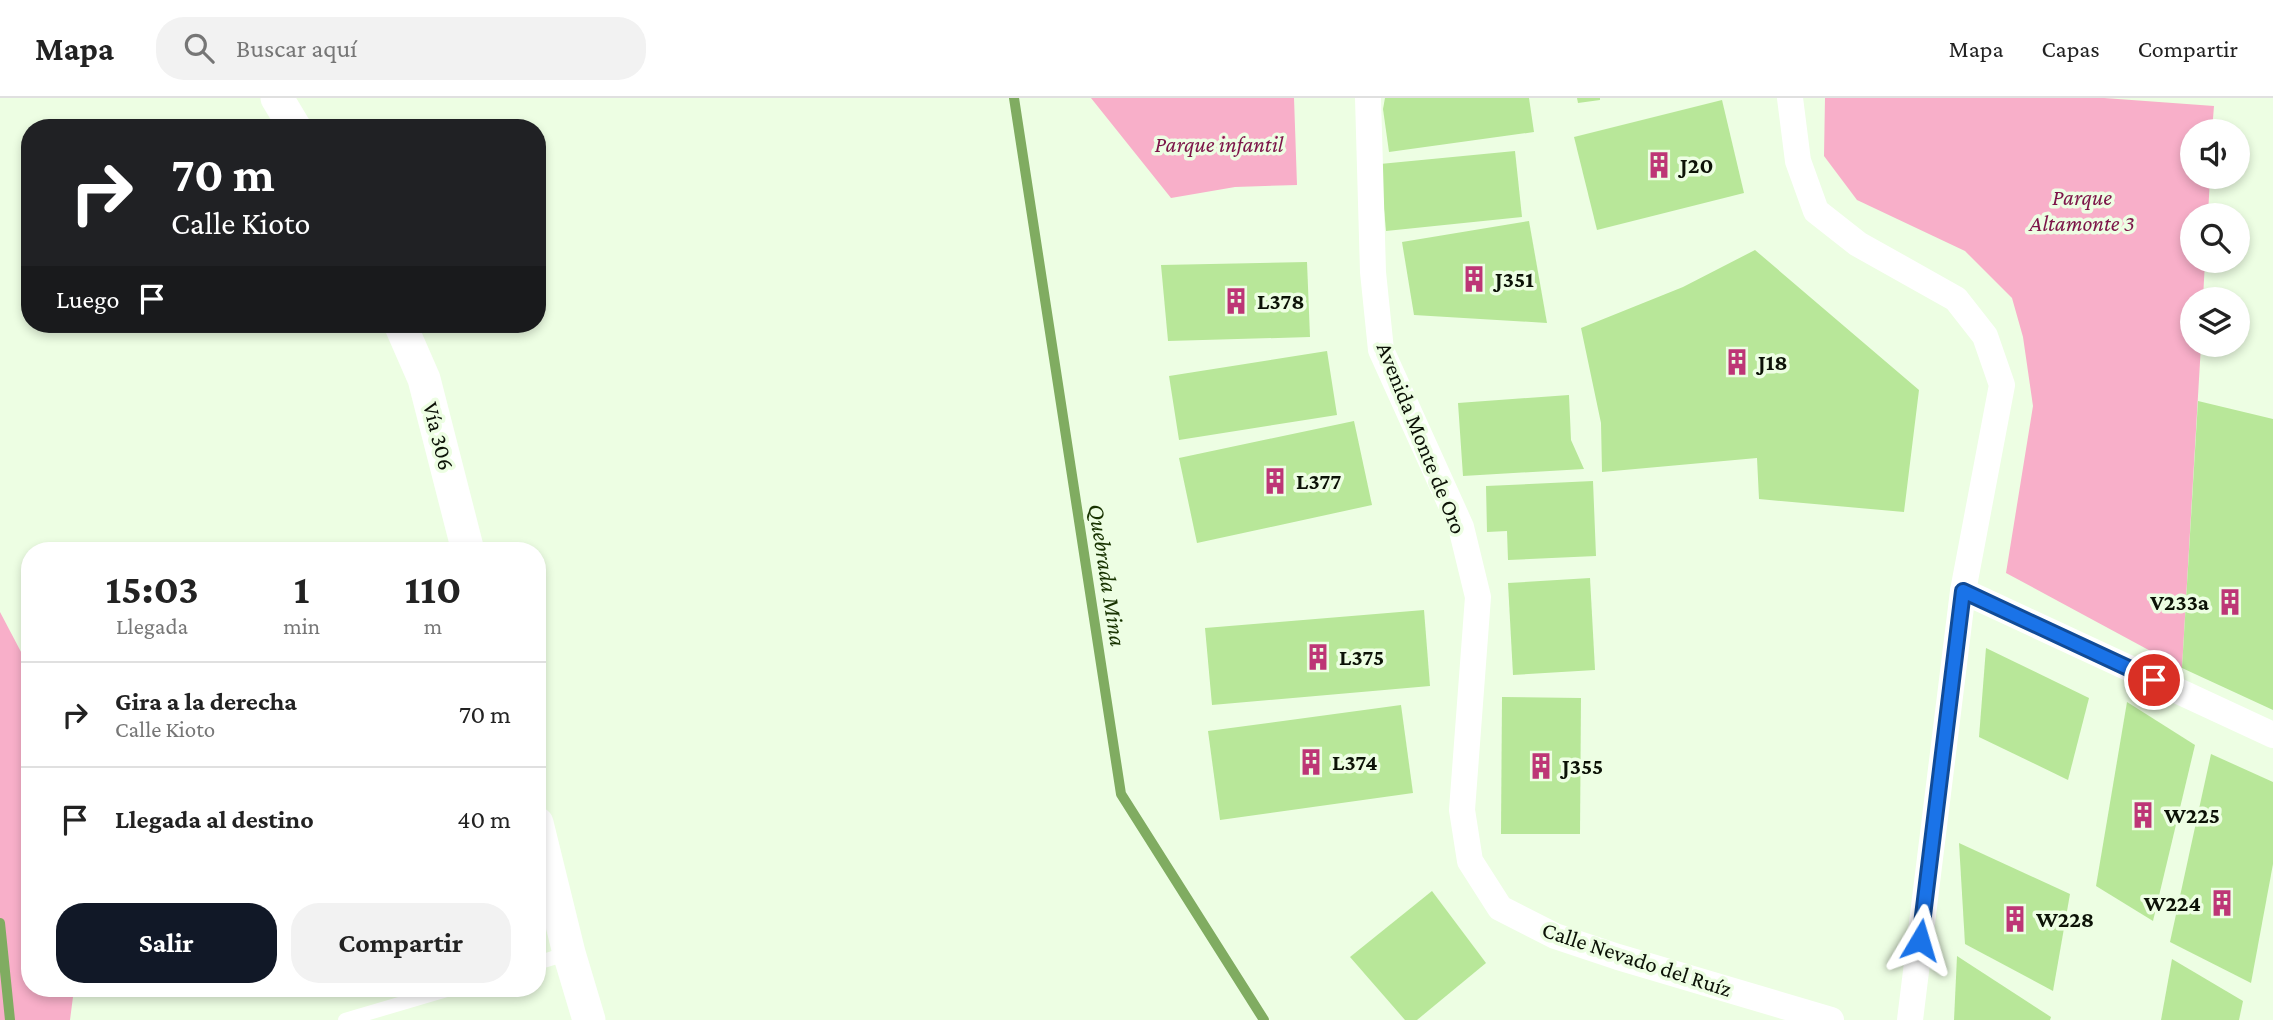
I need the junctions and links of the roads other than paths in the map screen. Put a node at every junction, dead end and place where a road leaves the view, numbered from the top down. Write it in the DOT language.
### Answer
graph roads {
  1 [pos="277,98"];
  2 [pos="1368,98"];
  3 [pos="1790,98"];
  4 [pos="290,119"];
  5 [pos="404,333"];
  6 [pos="466,542"];
  7 [pos="1963,591"];
  8 [pos="2273,736"];
  9 [pos="546,860"];
  10 [pos="1470,860"];
  11 [pos="569,954"];
  12 [pos="546,960"];
  13 [pos="423,997"];
  14 [pos="345,1020"];
  15 [pos="589,1020"];
  16 [pos="1831,1020"];
  17 [pos="1910,1020"];
  1 -- 4 [label="street"];
  2 -- 10 [label="street, Avenida Monte de Oro"];
  3 -- 7 [label="street"];
  5 -- 6 [label="street, Vía 306"];
  7 -- 8 [label="street"];
  7 -- 17 [label="street"];
  9 -- 11 [label="street"];
  10 -- 16 [label="street, Calle Nevado del Ruíz"];
  11 -- 12 [label="lane"];
  11 -- 15 [label="street"];
  13 -- 14 [label="lane"];
}
